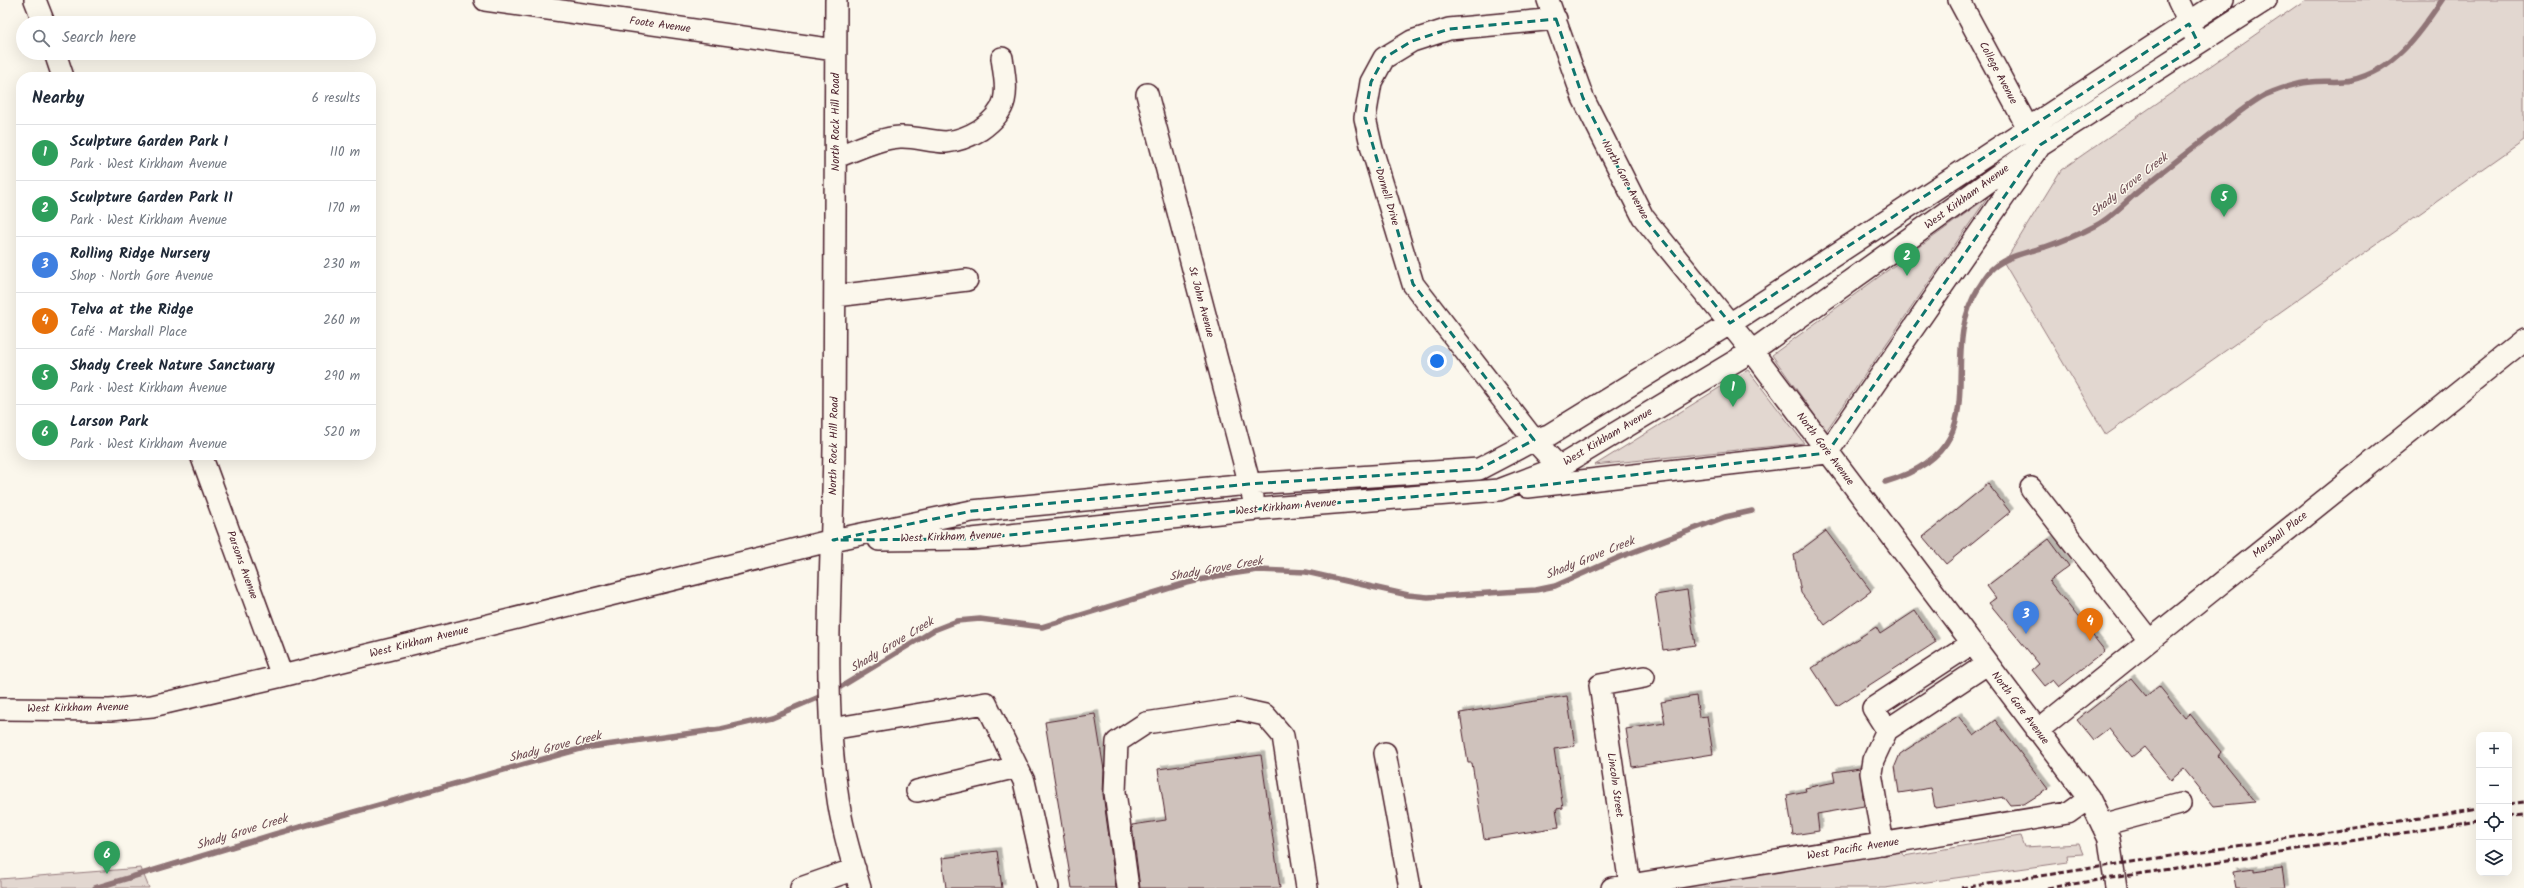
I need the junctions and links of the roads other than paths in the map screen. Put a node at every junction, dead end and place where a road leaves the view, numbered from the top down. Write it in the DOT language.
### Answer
graph roads {
  1 [pos="35,0"];
  2 [pos="485,0"];
  3 [pos="836,0"];
  4 [pos="1548,0"];
  5 [pos="1959,0"];
  6 [pos="2178,0"];
  7 [pos="2223,0"];
  8 [pos="2266,0"];
  9 [pos="41,16"];
  10 [pos="1556,19"];
  11 [pos="2189,24"];
  12 [pos="2199,45"];
  13 [pos="835,50"];
  14 [pos="1002,58"];
  15 [pos="58,60"];
  16 [pos="62,72"];
  17 [pos="1147,94"];
  18 [pos="2028,128"];
  19 [pos="2040,145"];
  20 [pos="836,157"];
  21 [pos="967,280"];
  22 [pos="836,296"];
  23 [pos="1730,323"];
  24 [pos="2524,340"];
  25 [pos="1752,351"];
  26 [pos="1534,440"];
  27 [pos="1827,453"];
  28 [pos="203,460"];
  29 [pos="1558,467"];
  30 [pos="1249,484"];
  31 [pos="2031,488"];
  32 [pos="1499,490"];
  33 [pos="1257,509"];
  34 [pos="833,540"];
  35 [pos="2149,640"];
  36 [pos="1971,644"];
  37 [pos="1987,664"];
  38 [pos="282,676"];
  39 [pos="1644,677"];
  40 [pos="0,709"];
  41 [pos="831,722"];
  42 [pos="1887,730"];
  43 [pos="2036,731"];
  44 [pos="1386,753"];
  45 [pos="1017,767"];
  46 [pos="917,792"];
  47 [pos="2089,798"];
  48 [pos="2180,804"];
  49 [pos="2102,825"];
  50 [pos="1883,844"];
  51 [pos="858,879"];
  52 [pos="1621,887"];
  53 [pos="801,888"];
  54 [pos="1048,888"];
  55 [pos="1128,888"];
  56 [pos="1307,888"];
  57 [pos="1410,888"];
  58 [pos="2116,888"];
  1 -- 9 [label="street"];
  2 -- 13 [label="street, Foote Avenue"];
  3 -- 13 [label="street, North Rock Hill Road"];
  4 -- 10 [label="street, North Gore Avenue"];
  5 -- 18 [label="street, College Avenue"];
  6 -- 11 [label="street"];
  7 -- 11 [label="street, West Kirkham Avenue"];
  8 -- 12 [label="street, West Kirkham Avenue"];
  10 -- 23 [label="street, North Gore Avenue"];
  10 -- 26 [label="street, Dornell Drive"];
  11 -- 12 [label="street"];
  11 -- 18 [label="street, West Kirkham Avenue"];
  12 -- 19 [label="street, West Kirkham Avenue"];
  13 -- 20 [label="street, North Rock Hill Road"];
  14 -- 20 [label="street"];
  15 -- 16 [label="street"];
  17 -- 30 [label="street, St John Avenue"];
  18 -- 19 [label="street, College Avenue"];
  18 -- 23 [label="street, West Kirkham Avenue"];
  19 -- 25 [label="street, West Kirkham Avenue"];
  19 -- 27 [label="street"];
  20 -- 22 [label="street, North Rock Hill Road"];
  21 -- 22 [label="street"];
  22 -- 34 [label="street, North Rock Hill Road"];
  23 -- 25 [label="street, North Gore Avenue"];
  23 -- 26 [label="street, West Kirkham Avenue"];
  24 -- 35 [label="street, Marshall Place"];
  25 -- 27 [label="street, North Gore Avenue"];
  25 -- 29 [label="street, West Kirkham Avenue"];
  26 -- 29 [label="street, Dornell Drive"];
  26 -- 30 [label="street, West Kirkham Avenue"];
  27 -- 32 [label="street"];
  27 -- 36 [label="street, North Gore Avenue"];
  28 -- 38 [label="street, Parsons Avenue"];
  29 -- 32 [label="street, West Kirkham Avenue"];
  30 -- 33 [label="street, St John Avenue"];
  30 -- 34 [label="street, West Kirkham Avenue"];
  31 -- 35 [label="street"];
  32 -- 33 [label="street, West Kirkham Avenue"];
  33 -- 34 [label="street, West Kirkham Avenue"];
  34 -- 38 [label="street, West Kirkham Avenue"];
  34 -- 41 [label="street, North Rock Hill Road"];
  35 -- 43 [label="street, Marshall Place"];
  36 -- 37 [label="street, North Gore Avenue"];
  36 -- 42 [label="street"];
  37 -- 42 [label="street"];
  37 -- 43 [label="street, North Gore Avenue"];
  38 -- 40 [label="street, West Kirkham Avenue"];
  39 -- 52 [label="street, Lincoln Street"];
  41 -- 45 [label="street"];
  41 -- 51 [label="street, North Rock Hill Road"];
  42 -- 50 [label="street"];
  43 -- 47 [label="street, North Gore Avenue"];
  44 -- 57 [label="street"];
  45 -- 46 [label="street"];
  45 -- 54 [label="street"];
  47 -- 49 [label="street, North Gore Avenue"];
  47 -- 50 [label="street, West Pacific Avenue"];
  48 -- 49 [label="street"];
  49 -- 58 [label="street, North Gore Avenue"];
  50 -- 52 [label="street, West Pacific Avenue"];
  51 -- 53 [label="street"];
  55 -- 56 [label="street"];
}
